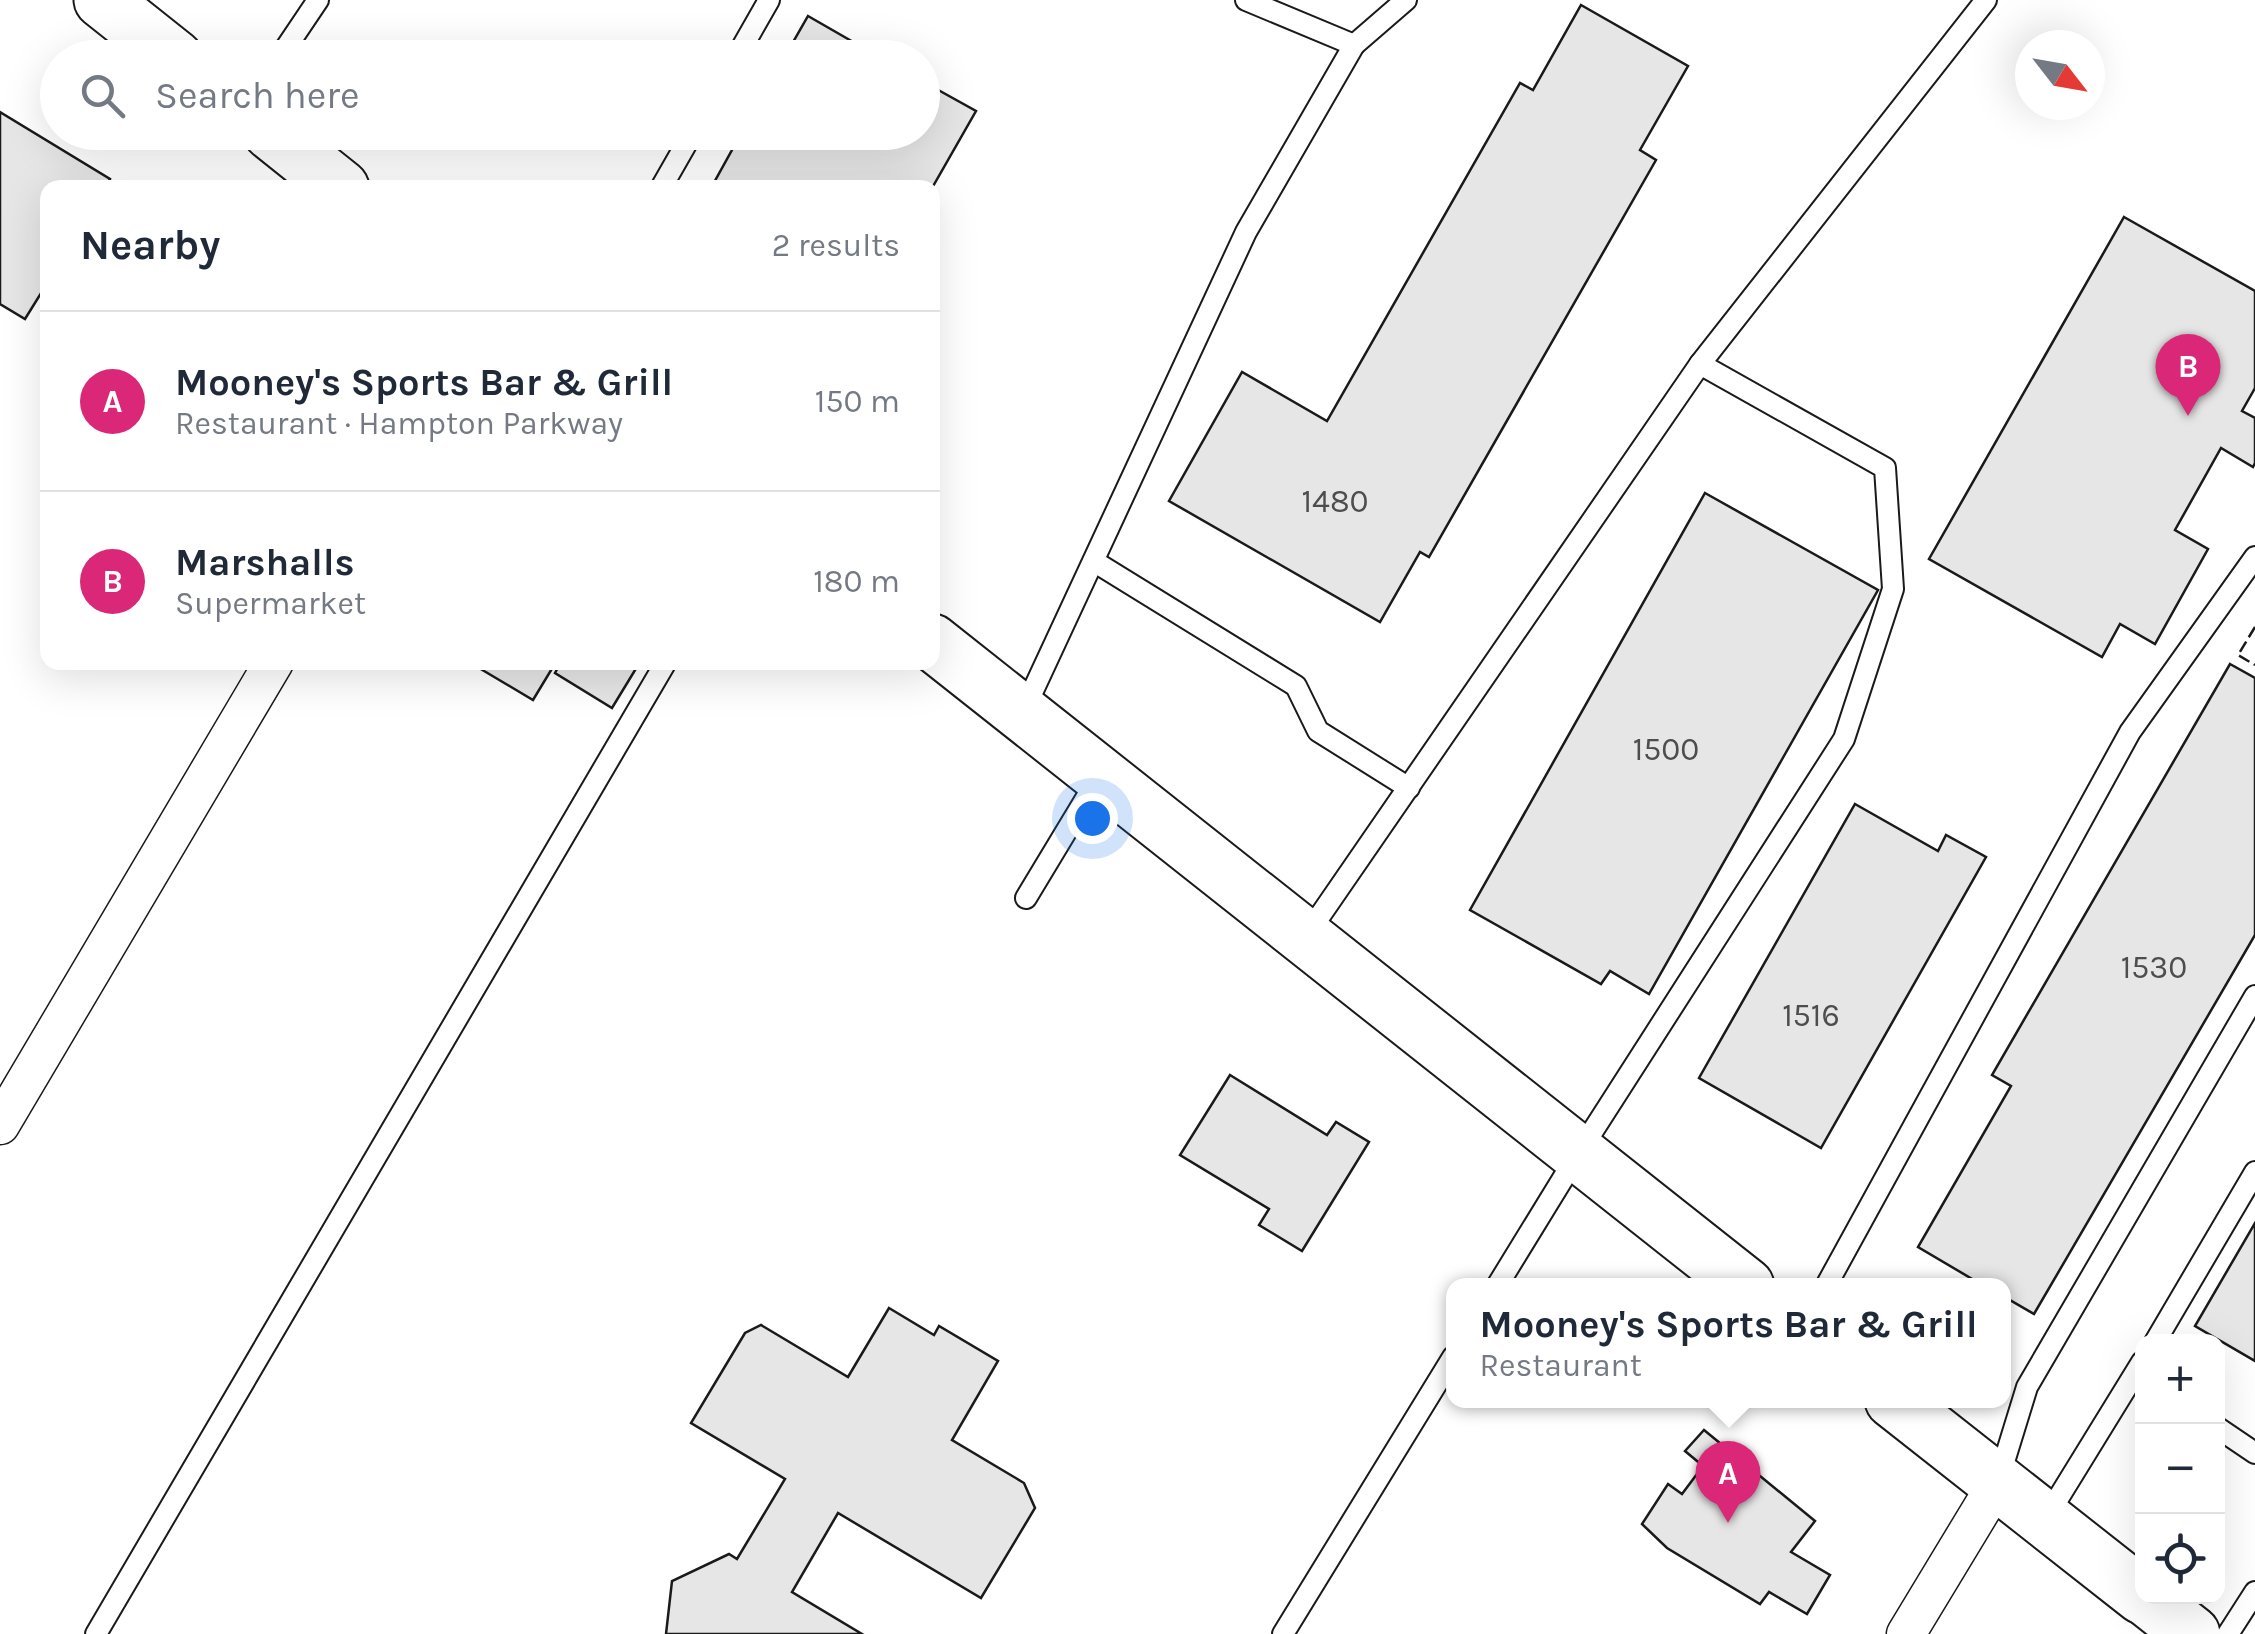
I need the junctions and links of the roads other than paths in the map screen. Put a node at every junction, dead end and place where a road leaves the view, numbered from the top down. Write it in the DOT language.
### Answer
graph roads {
  1 [pos="102,0"];
  2 [pos="318,0"];
  3 [pos="769,0"];
  4 [pos="1246,0"];
  5 [pos="1406,0"];
  6 [pos="1986,0"];
  7 [pos="152,40"];
  8 [pos="291,40"];
  9 [pos="746,40"];
  10 [pos="1354,45"];
  11 [pos="294,150"];
  12 [pos="682,150"];
  13 [pos="331,180"];
  14 [pos="665,180"];
  15 [pos="1700,364"];
  16 [pos="2255,557"];
  17 [pos="1096,562"];
  18 [pos="940,648"];
  19 [pos="269,670"];
  20 [pos="661,670"];
  21 [pos="1022,714"];
  22 [pos="1100,775"];
  23 [pos="1409,788"];
  24 [pos="1026,898"];
  25 [pos="1304,937"];
  26 [pos="2255,996"];
  27 [pos="0,1124"];
  28 [pos="1578,1154"];
  29 [pos="2255,1172"];
  30 [pos="1502,1278"];
  31 [pos="1736,1278"];
  32 [pos="1830,1278"];
  33 [pos="2160,1334"];
  34 [pos="1446,1368"];
  35 [pos="2135,1379"];
  36 [pos="1904,1408"];
  37 [pos="2225,1433"];
  38 [pos="2255,1453"];
  39 [pos="1998,1482"];
  40 [pos="2045,1519"];
  41 [pos="2135,1590"];
  42 [pos="2255,1592"];
  43 [pos="2153,1604"];
  44 [pos="1915,1631"];
  45 [pos="96,1634"];
  46 [pos="1283,1634"];
  47 [pos="2192,1634"];
  48 [pos="2228,1634"];
  1 -- 7 [label="main road"];
  2 -- 8 [label="lane"];
  3 -- 9 [label="lane"];
  4 -- 10 [label="lane"];
  5 -- 10 [label="lane"];
  6 -- 15 [label="lane"];
  10 -- 17 [label="lane"];
  11 -- 13 [label="main road"];
  12 -- 14 [label="lane"];
  15 -- 23 [label="lane"];
  15 -- 28 [label="lane"];
  16 -- 32 [label="lane"];
  17 -- 21 [label="lane"];
  17 -- 23 [label="lane"];
  18 -- 21 [label="main road"];
  19 -- 27 [label="street"];
  20 -- 45 [label="lane"];
  21 -- 22 [label="main road"];
  22 -- 24 [label="lane"];
  22 -- 25 [label="main road"];
  23 -- 25 [label="lane"];
  25 -- 28 [label="main road"];
  26 -- 39 [label="lane"];
  28 -- 30 [label="lane"];
  28 -- 31 [label="main road"];
  29 -- 33 [label="lane"];
  34 -- 46 [label="lane"];
  35 -- 40 [label="lane"];
  36 -- 39 [label="main road"];
  37 -- 38 [label="lane"];
  39 -- 40 [label="main road"];
  39 -- 44 [label="street"];
  40 -- 41 [label="main road"];
  42 -- 48 [label="lane"];
  43 -- 47 [label="main road"];
}
